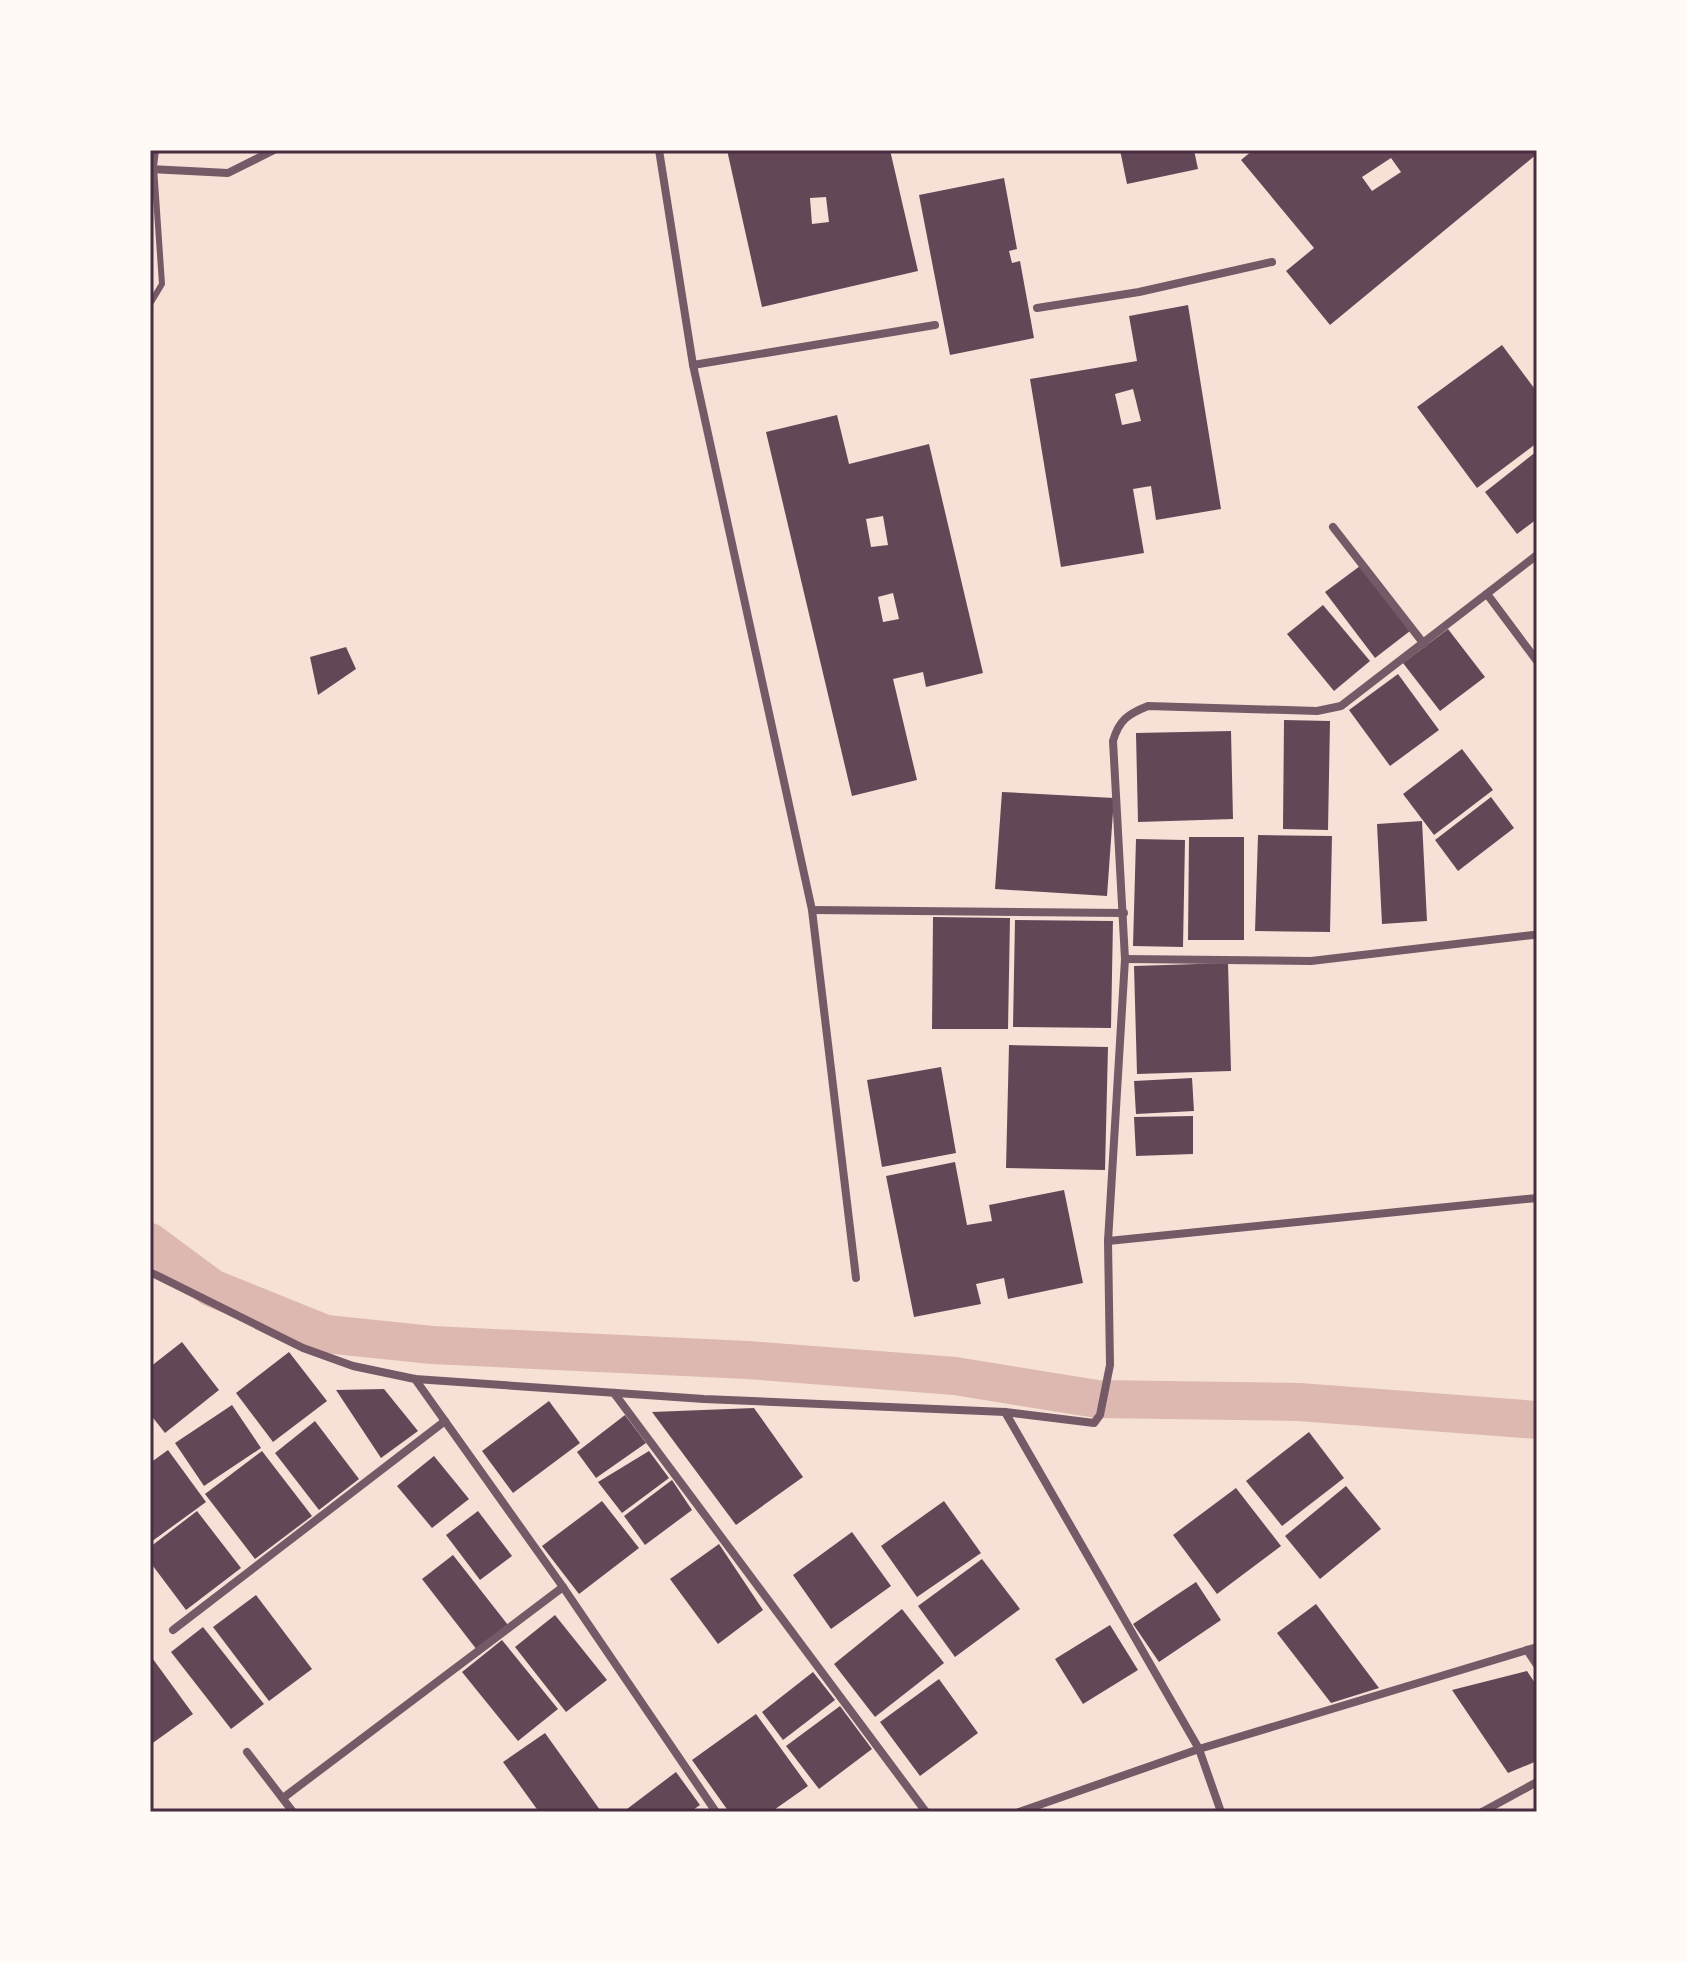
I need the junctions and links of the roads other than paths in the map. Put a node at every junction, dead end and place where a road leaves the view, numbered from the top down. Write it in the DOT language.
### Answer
graph roads {
  1 [pos="156,150"];
  2 [pos="274,150"];
  3 [pos="659,150"];
  4 [pos="152,168"];
  5 [pos="1272,262"];
  6 [pos="150,304"];
  7 [pos="1037,308"];
  8 [pos="935,325"];
  9 [pos="693,365"];
  10 [pos="1333,527"];
  11 [pos="1537,555"];
  12 [pos="1487,594"];
  13 [pos="1424,644"];
  14 [pos="1537,661"];
  15 [pos="812,910"];
  16 [pos="1124,913"];
  17 [pos="1533,935"];
  18 [pos="1125,959"];
  19 [pos="1537,1198"];
  20 [pos="1108,1241"];
  21 [pos="150,1272"];
  22 [pos="856,1278"];
  23 [pos="415,1379"];
  24 [pos="614,1393"];
  25 [pos="1005,1412"];
  26 [pos="445,1421"];
  27 [pos="563,1587"];
  28 [pos="173,1630"];
  29 [pos="1532,1649"];
  30 [pos="1537,1665"];
  31 [pos="1199,1749"];
  32 [pos="247,1752"];
  33 [pos="1537,1782"];
  34 [pos="283,1798"];
  35 [pos="293,1812"];
  36 [pos="716,1812"];
  37 [pos="926,1812"];
  38 [pos="1019,1812"];
  39 [pos="1221,1812"];
  40 [pos="1482,1812"];
  1 -- 4 [label="lane"];
  2 -- 4 [label="street"];
  3 -- 9 [label="street"];
  4 -- 6 [label="lane"];
  5 -- 7 [label="street"];
  8 -- 9 [label="street"];
  9 -- 15 [label="street"];
  10 -- 13 [label="street"];
  11 -- 12 [label="street"];
  12 -- 13 [label="street"];
  12 -- 14 [label="street"];
  13 -- 16 [label="street"];
  15 -- 16 [label="street"];
  15 -- 22 [label="street"];
  16 -- 18 [label="street"];
  17 -- 18 [label="street"];
  18 -- 20 [label="street"];
  19 -- 20 [label="street"];
  20 -- 25 [label="street"];
  21 -- 23 [label="street"];
  23 -- 24 [label="street"];
  23 -- 26 [label="street"];
  24 -- 25 [label="street"];
  24 -- 37 [label="street"];
  25 -- 31 [label="street"];
  26 -- 27 [label="street"];
  26 -- 28 [label="street"];
  27 -- 34 [label="street"];
  27 -- 36 [label="street"];
  29 -- 30 [label="street"];
  29 -- 31 [label="street"];
  31 -- 38 [label="street"];
  31 -- 39 [label="street"];
  32 -- 34 [label="street"];
  33 -- 40 [label="street"];
  34 -- 35 [label="street"];
}
